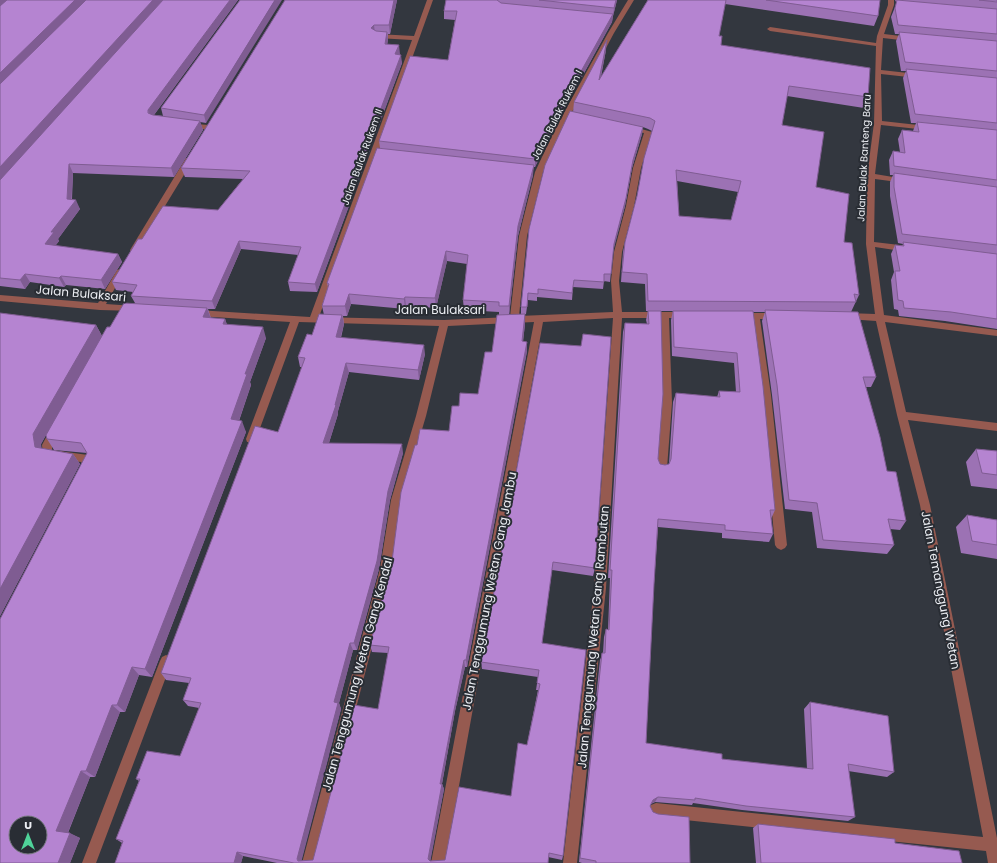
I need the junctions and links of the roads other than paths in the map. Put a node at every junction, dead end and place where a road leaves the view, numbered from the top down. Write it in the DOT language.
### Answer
graph roads {
  1 [pos="430,0"];
  2 [pos="632,0"];
  3 [pos="893,4"];
  4 [pos="770,30"];
  5 [pos="377,36"];
  6 [pos="880,36"];
  7 [pos="416,38"];
  8 [pos="919,40"];
  9 [pos="880,45"];
  10 [pos="878,72"];
  11 [pos="926,77"];
  12 [pos="878,123"];
  13 [pos="180,124"];
  14 [pos="208,127"];
  15 [pos="626,127"];
  16 [pos="938,129"];
  17 [pos="192,154"];
  18 [pos="871,176"];
  19 [pos="911,182"];
  20 [pos="870,244"];
  21 [pos="914,250"];
  22 [pos="0,298"];
  23 [pos="100,307"];
  24 [pos="140,309"];
  25 [pos="187,312"];
  26 [pos="618,315"];
  27 [pos="664,315"];
  28 [pos="694,315"];
  29 [pos="733,316"];
  30 [pos="756,316"];
  31 [pos="785,316"];
  32 [pos="837,316"];
  33 [pos="875,317"];
  34 [pos="296,319"];
  35 [pos="539,319"];
  36 [pos="314,320"];
  37 [pos="514,320"];
  38 [pos="444,323"];
  39 [pos="997,333"];
  40 [pos="902,415"];
  41 [pos="59,424"];
  42 [pos="997,427"];
  43 [pos="248,446"];
  44 [pos="662,468"];
  45 [pos="80,480"];
  46 [pos="781,544"];
  47 [pos="171,647"];
  48 [pos="656,810"];
  49 [pos="991,845"];
  50 [pos="89,863"];
  51 [pos="308,863"];
  52 [pos="438,863"];
  53 [pos="570,863"];
  54 [pos="995,863"];
  1 -- 7 [label="street, Jalan Bulak Rukem II"];
  2 -- 37 [label="street, Jalan Bulak Rukem I"];
  3 -- 6 [label="street, Jalan Bulak Banteng Baru"];
  4 -- 9 [label="street"];
  5 -- 7 [label="street"];
  6 -- 8 [label="street"];
  6 -- 9 [label="street, Jalan Bulak Banteng Baru"];
  7 -- 36 [label="street, Jalan Bulak Rukem II"];
  9 -- 10 [label="street, Jalan Bulak Banteng Baru"];
  10 -- 11 [label="street"];
  10 -- 12 [label="street, Jalan Bulak Banteng Baru"];
  12 -- 16 [label="street"];
  12 -- 18 [label="street, Jalan Bulak Banteng Baru"];
  13 -- 14 [label="street"];
  15 -- 26 [label="street, Jalan Tenggumung Wetan Gang Rambutan"];
  17 -- 23 [label="street"];
  18 -- 19 [label="street"];
  18 -- 20 [label="street, Jalan Bulak Banteng Baru"];
  20 -- 21 [label="street"];
  20 -- 33 [label="street, Jalan Bulak Banteng Baru"];
  22 -- 23 [label="street, Jalan Bulaksari"];
  23 -- 24 [label="street, Jalan Bulaksari"];
  25 -- 34 [label="street, Jalan Bulaksari"];
  26 -- 27 [label="street, Jalan Bulaksari"];
  26 -- 35 [label="street, Jalan Bulaksari"];
  26 -- 53 [label="street, Jalan Tenggumung Wetan Gang Rambutan"];
  27 -- 28 [label="street, Jalan Bulaksari"];
  27 -- 44 [label="street"];
  29 -- 30 [label="street"];
  30 -- 31 [label="street"];
  30 -- 46 [label="street"];
  32 -- 33 [label="street"];
  33 -- 39 [label="street"];
  33 -- 40 [label="street, Jalan Temanggung Wetan"];
  34 -- 36 [label="street, Jalan Bulaksari"];
  34 -- 43 [label="street"];
  35 -- 37 [label="street, Jalan Bulaksari"];
  35 -- 52 [label="street, Jalan Tenggumung Wetan Gang Jambu"];
  36 -- 38 [label="street, Jalan Bulaksari"];
  37 -- 38 [label="street, Jalan Bulaksari"];
  38 -- 51 [label="street, Jalan Tenggumung Wetan Gang Kendal"];
  40 -- 42 [label="street"];
  40 -- 49 [label="street, Jalan Temanggung Wetan"];
  41 -- 45 [label="street"];
  47 -- 50 [label="street"];
  48 -- 49 [label="street"];
  49 -- 54 [label="street, Jalan Temanggung Wetan"];
}
